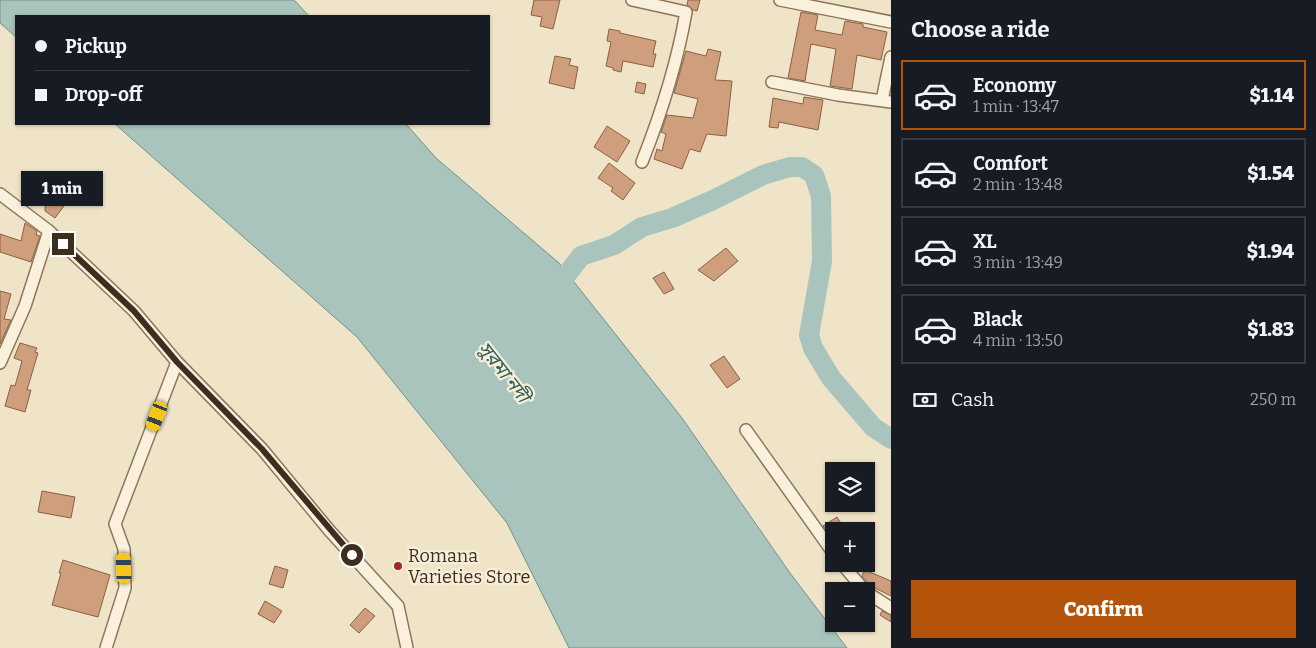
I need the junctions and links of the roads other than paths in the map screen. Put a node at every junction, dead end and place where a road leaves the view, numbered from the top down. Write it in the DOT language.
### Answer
graph roads {
  1 [pos="632,0"];
  2 [pos="780,0"];
  3 [pos="891,22"];
  4 [pos="891,57"];
  5 [pos="772,82"];
  6 [pos="886,101"];
  7 [pos="642,162"];
  8 [pos="0,194"];
  9 [pos="49,231"];
  10 [pos="177,362"];
  11 [pos="0,363"];
  12 [pos="746,430"];
  13 [pos="825,541"];
  14 [pos="849,572"];
  15 [pos="857,582"];
  16 [pos="875,598"];
  17 [pos="891,608"];
  18 [pos="106,648"];
  19 [pos="407,648"];
  1 -- 7 [label="street"];
  2 -- 3 [label="street"];
  4 -- 6 [label="street"];
  5 -- 6 [label="street"];
  8 -- 9 [label="street"];
  9 -- 10 [label="street"];
  9 -- 11 [label="street"];
  10 -- 18 [label="street"];
  10 -- 19 [label="street"];
  12 -- 13 [label="street"];
  14 -- 15 [label="street"];
  16 -- 17 [label="street"];
}
